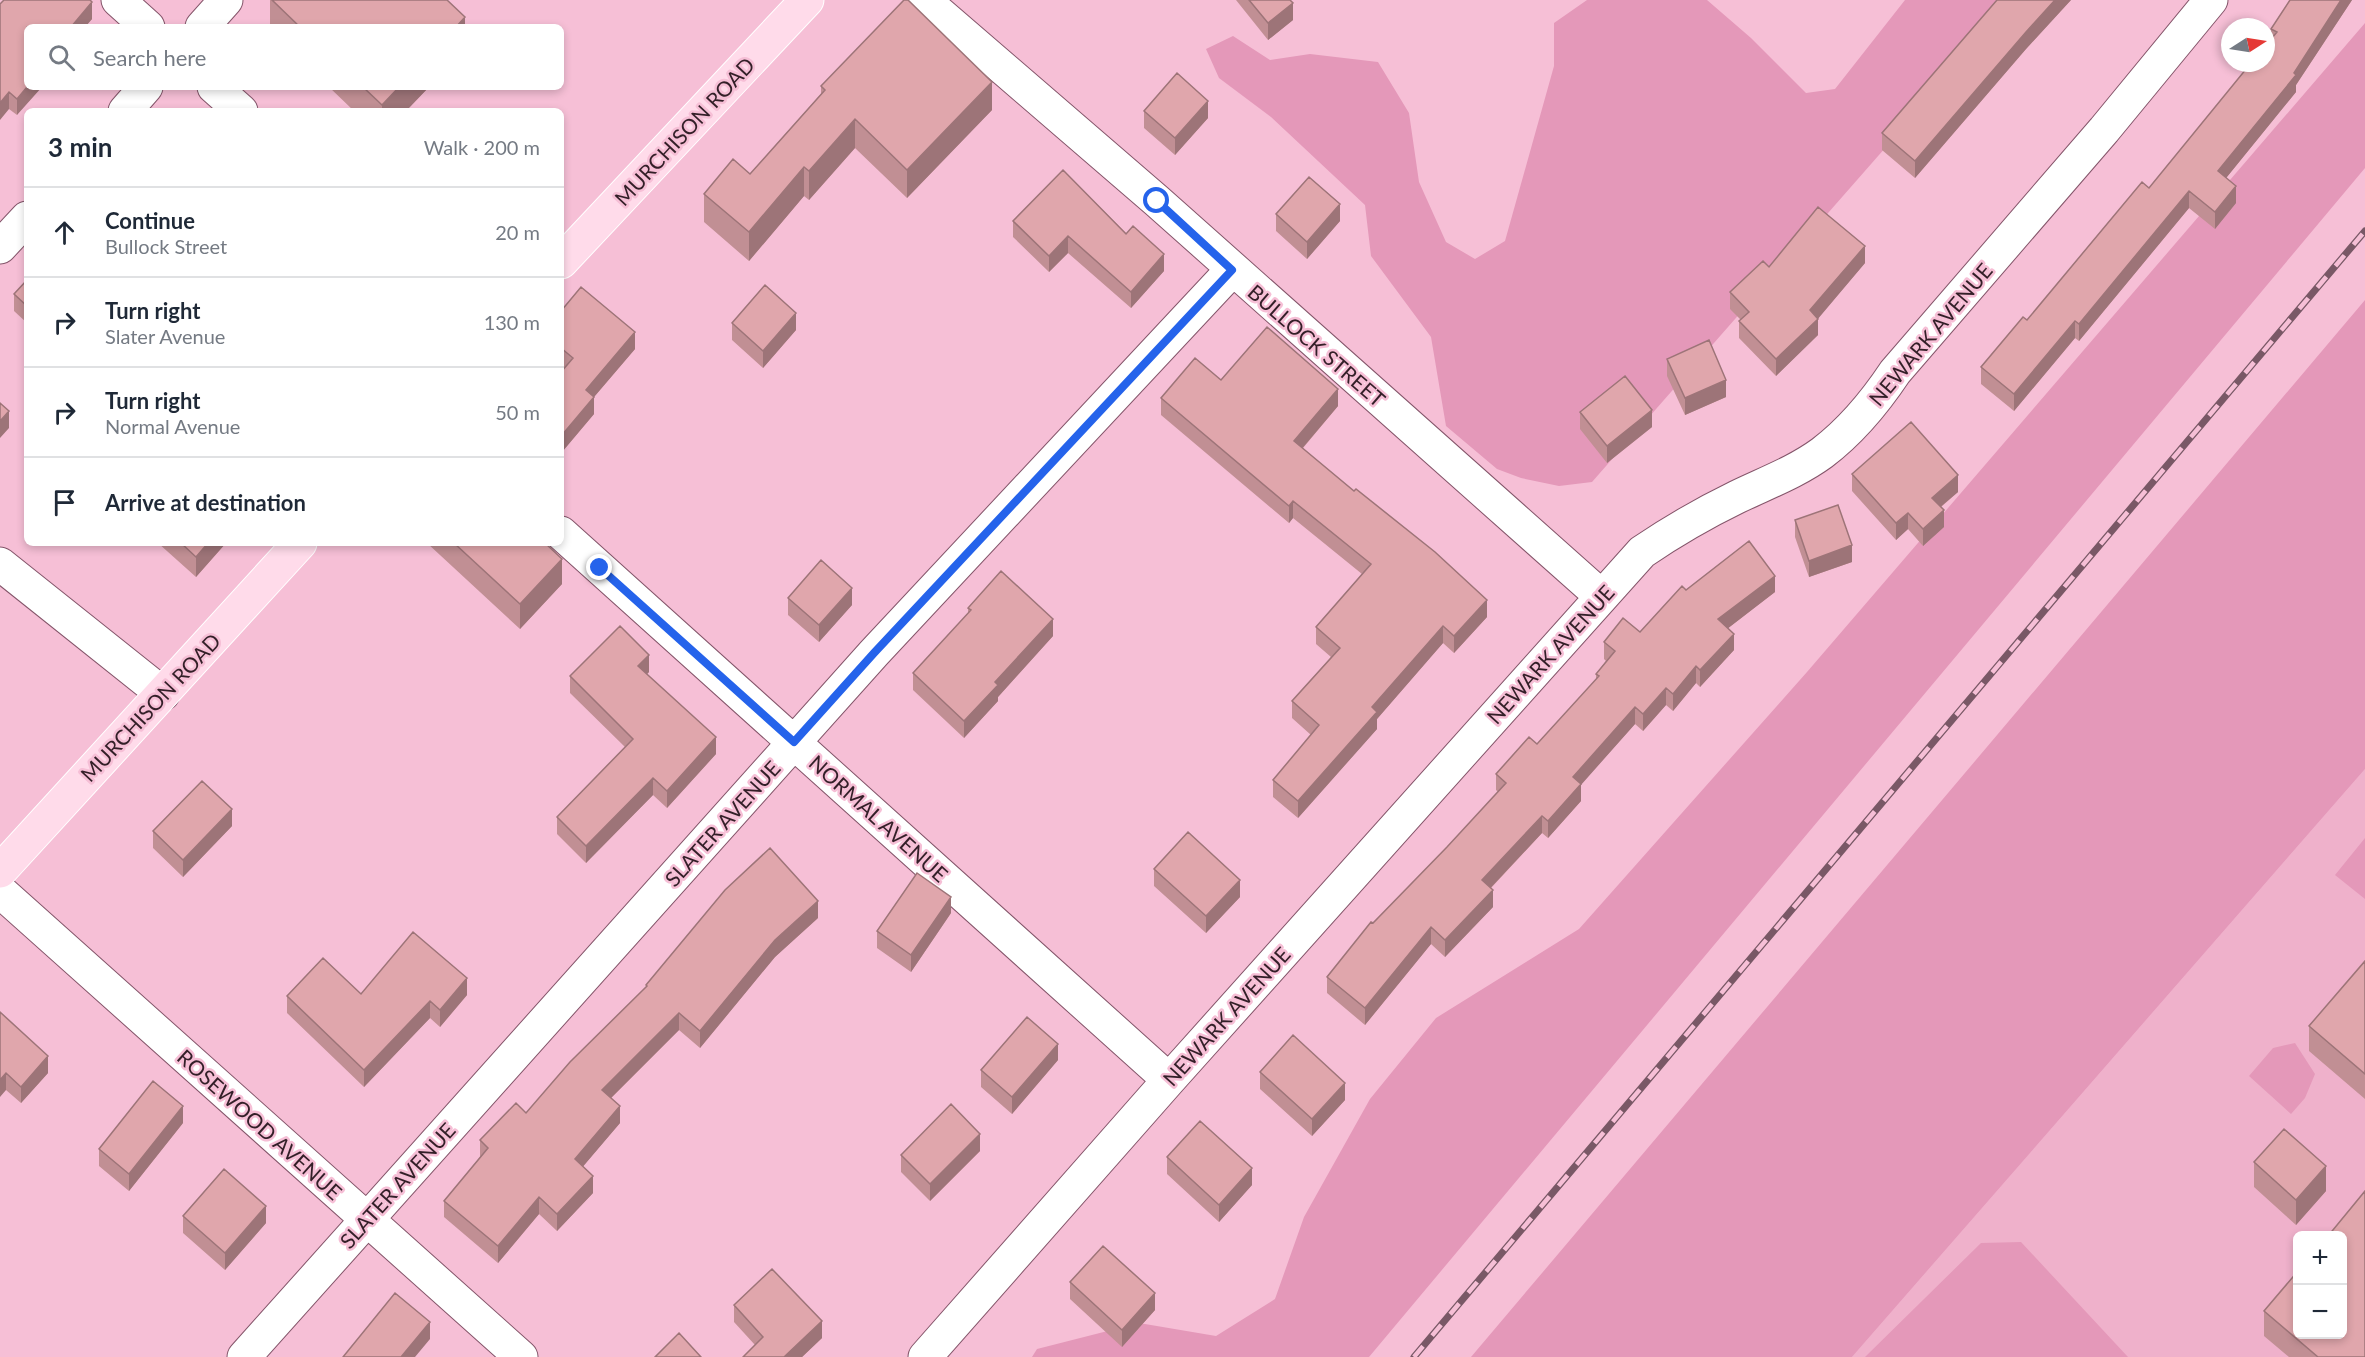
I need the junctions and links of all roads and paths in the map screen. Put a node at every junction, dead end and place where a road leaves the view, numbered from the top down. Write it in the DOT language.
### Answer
graph roads {
  1 [pos="118,0"];
  2 [pos="226,0"];
  3 [pos="807,0"];
  4 [pos="924,0"];
  5 [pos="2211,0"];
  6 [pos="145,24"];
  7 [pos="204,24"];
  8 [pos="143,90"];
  9 [pos="217,90"];
  10 [pos="127,108"];
  11 [pos="238,108"];
  12 [pos="24,221"];
  13 [pos="0,247"];
  14 [pos="564,259"];
  15 [pos="1232,270"];
  16 [pos="564,536"];
  17 [pos="297,546"];
  18 [pos="0,564"];
  19 [pos="1601,596"];
  20 [pos="162,694"];
  21 [pos="794,742"];
  22 [pos="0,871"];
  23 [pos="0,891"];
  24 [pos="1169,1080"];
  25 [pos="366,1219"];
  26 [pos="244,1357"];
  27 [pos="521,1357"];
  28 [pos="925,1357"];
  1 -- 6 [label="street"];
  2 -- 7 [label="street"];
  3 -- 14 [label="main road, MURCHISON ROAD"];
  4 -- 15 [label="street, BULLOCK STREET"];
  5 -- 19 [label="street, NEWARK AVENUE"];
  8 -- 10 [label="street"];
  9 -- 11 [label="street"];
  12 -- 13 [label="street"];
  15 -- 19 [label="street, BULLOCK STREET"];
  15 -- 21 [label="street, SLATER AVENUE"];
  16 -- 21 [label="street, NORMAL AVENUE"];
  17 -- 20 [label="main road, MURCHISON ROAD"];
  18 -- 20 [label="street"];
  19 -- 24 [label="street, NEWARK AVENUE"];
  20 -- 22 [label="main road, MURCHISON ROAD"];
  21 -- 24 [label="street, NORMAL AVENUE"];
  21 -- 25 [label="street, SLATER AVENUE"];
  23 -- 25 [label="street, ROSEWOOD AVENUE"];
  24 -- 28 [label="street, NEWARK AVENUE"];
  25 -- 26 [label="street, SLATER AVENUE"];
  25 -- 27 [label="street, ROSEWOOD AVENUE"];
}
